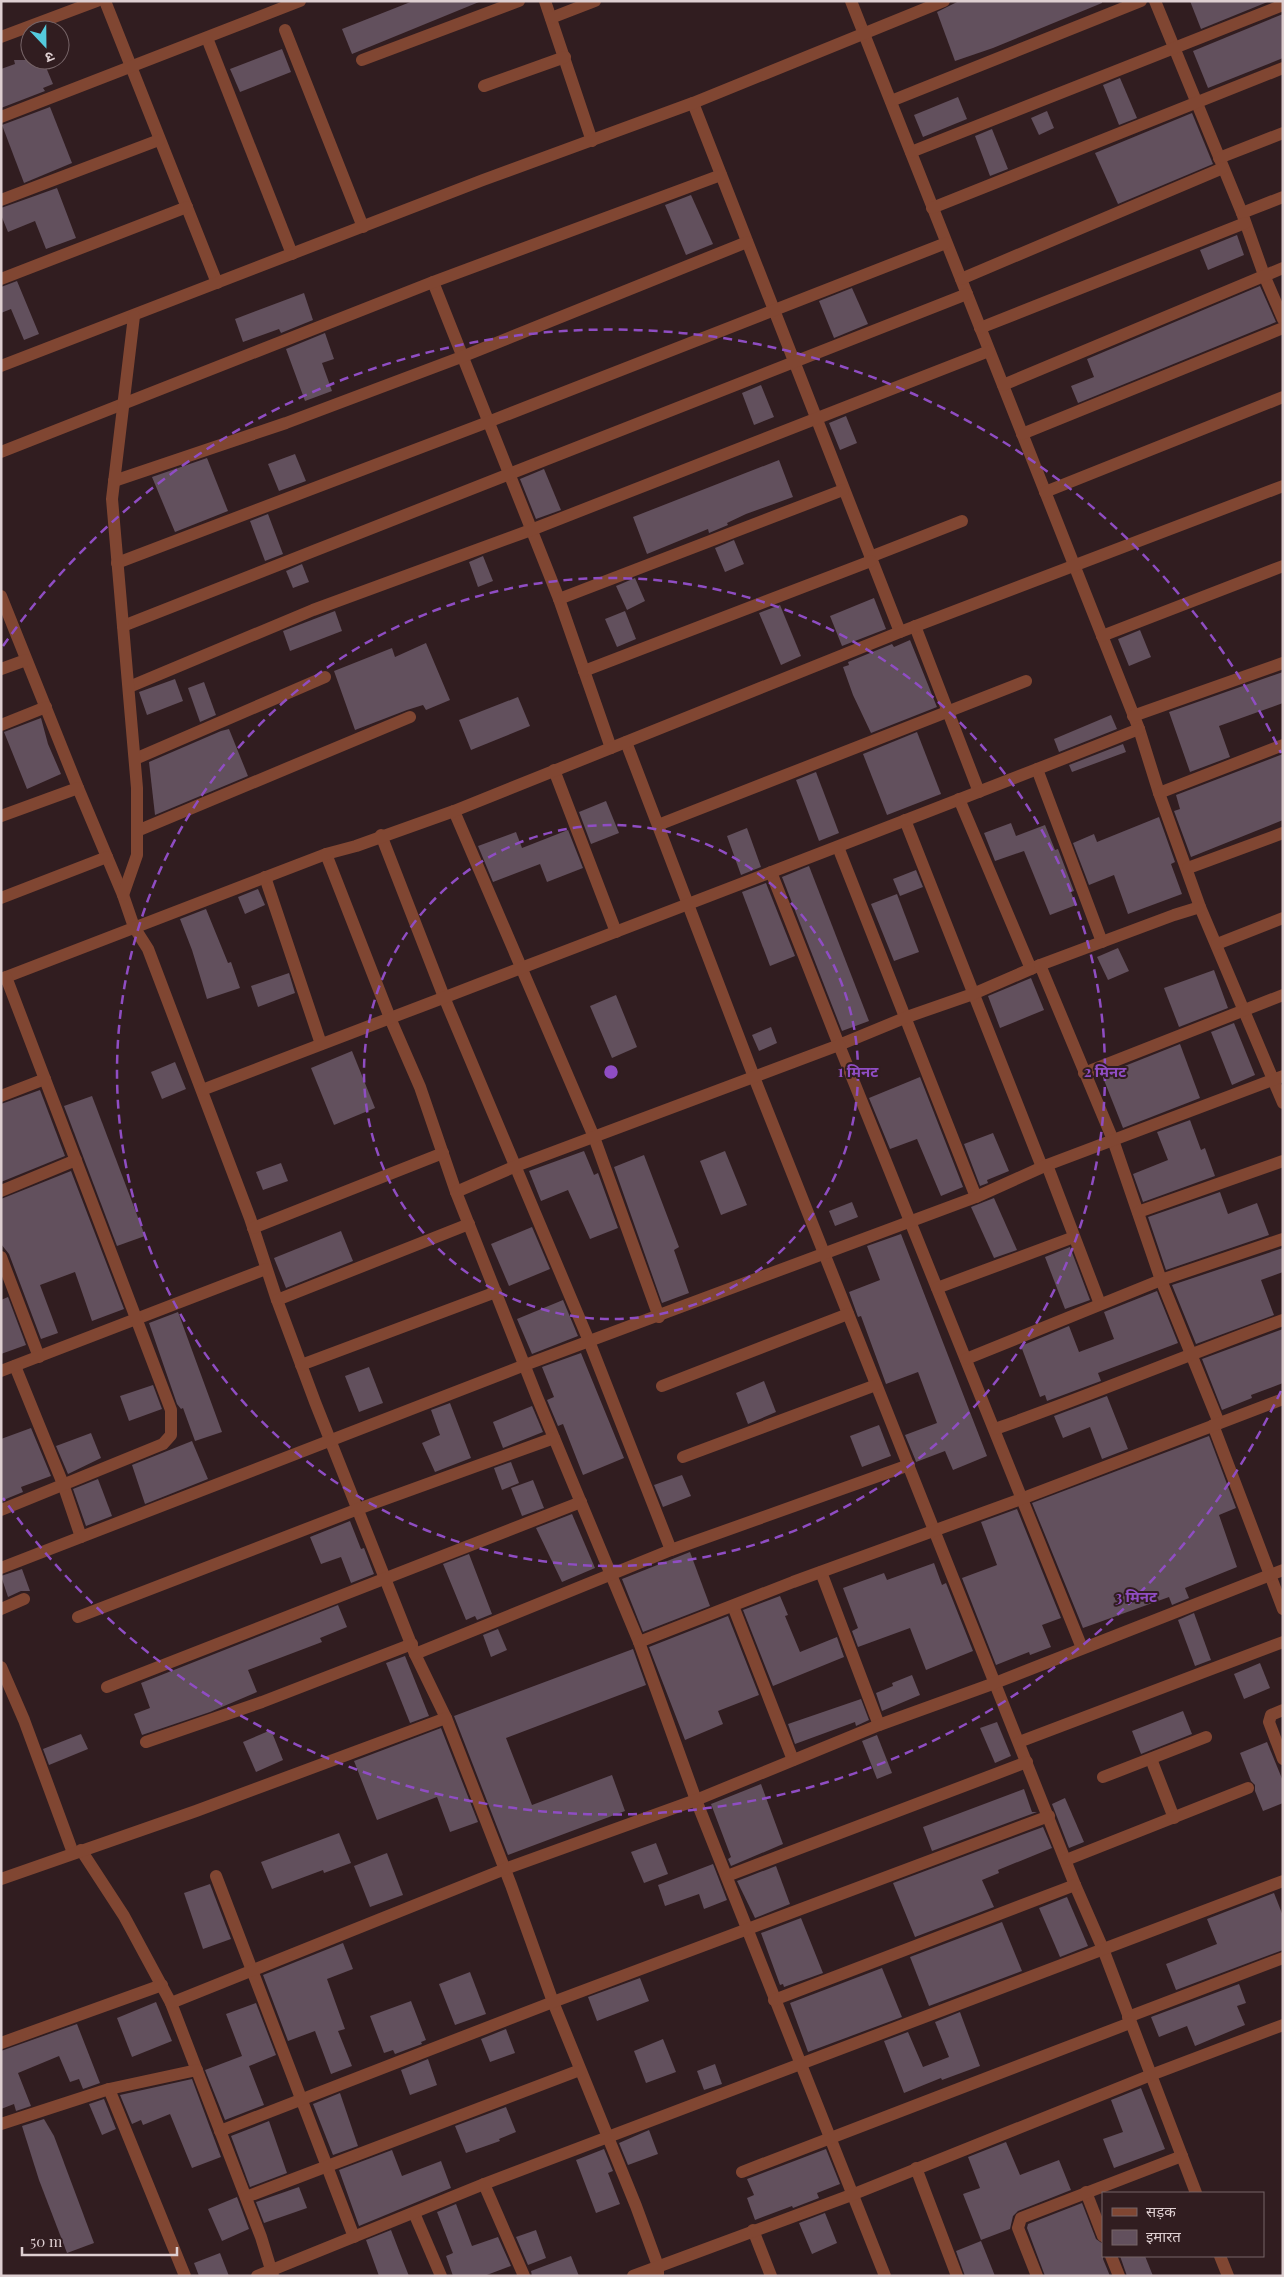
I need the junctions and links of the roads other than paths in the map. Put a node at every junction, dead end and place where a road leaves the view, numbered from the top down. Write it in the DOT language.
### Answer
graph roads {
  1 [pos="97,1"];
  2 [pos="105,1"];
  3 [pos="300,1"];
  4 [pos="519,1"];
  5 [pos="545,1"];
  6 [pos="595,1"];
  7 [pos="852,1"];
  8 [pos="944,1"];
  9 [pos="1141,1"];
  10 [pos="1154,1"];
  11 [pos="1283,5"];
  12 [pos="551,18"];
  13 [pos="285,30"];
  14 [pos="865,35"];
  15 [pos="1,37"];
  16 [pos="207,38"];
  17 [pos="1174,48"];
  18 [pos="564,57"];
  19 [pos="362,60"];
  20 [pos="131,68"];
  21 [pos="1283,68"];
  22 [pos="484,86"];
  23 [pos="891,101"];
  24 [pos="693,103"];
  25 [pos="1197,103"];
  26 [pos="1,117"];
  27 [pos="1283,133"];
  28 [pos="160,140"];
  29 [pos="592,141"];
  30 [pos="911,152"];
  31 [pos="1221,163"];
  32 [pos="721,175"];
  33 [pos="1283,197"];
  34 [pos="1,200"];
  35 [pos="187,207"];
  36 [pos="932,208"];
  37 [pos="1244,218"];
  38 [pos="363,227"];
  39 [pos="747,242"];
  40 [pos="946,243"];
  41 [pos="292,254"];
  42 [pos="1283,268"];
  43 [pos="1264,275"];
  44 [pos="1,279"];
  45 [pos="961,279"];
  46 [pos="433,282"];
  47 [pos="217,283"];
  48 [pos="967,294"];
  49 [pos="774,309"];
  50 [pos="134,316"];
  51 [pos="1283,319"];
  52 [pos="980,328"];
  53 [pos="1283,328"];
  54 [pos="989,351"];
  55 [pos="464,356"];
  56 [pos="794,362"];
  57 [pos="1,366"];
  58 [pos="1003,384"];
  59 [pos="1283,397"];
  60 [pos="123,403"];
  61 [pos="816,418"];
  62 [pos="488,422"];
  63 [pos="1022,434"];
  64 [pos="1,452"];
  65 [pos="508,475"];
  66 [pos="114,481"];
  67 [pos="1283,486"];
  68 [pos="843,490"];
  69 [pos="1045,492"];
  70 [pos="962,521"];
  71 [pos="531,530"];
  72 [pos="870,559"];
  73 [pos="116,563"];
  74 [pos="1074,565"];
  75 [pos="1283,566"];
  76 [pos="2,598"];
  77 [pos="559,599"];
  78 [pos="123,626"];
  79 [pos="914,626"];
  80 [pos="900,632"];
  81 [pos="1102,636"];
  82 [pos="26,660"];
  83 [pos="1283,663"];
  84 [pos="1,669"];
  85 [pos="584,671"];
  86 [pos="325,677"];
  87 [pos="1026,681"];
  88 [pos="129,687"];
  89 [pos="46,707"];
  90 [pos="948,712"];
  91 [pos="1134,716"];
  92 [pos="410,717"];
  93 [pos="1,725"];
  94 [pos="1139,728"];
  95 [pos="626,742"];
  96 [pos="1283,745"];
  97 [pos="611,748"];
  98 [pos="135,759"];
  99 [pos="1037,769"];
  100 [pos="554,770"];
  101 [pos="78,788"];
  102 [pos="979,792"];
  103 [pos="1159,793"];
  104 [pos="959,799"];
  105 [pos="454,811"];
  106 [pos="1,816"];
  107 [pos="905,820"];
  108 [pos="658,825"];
  109 [pos="137,831"];
  110 [pos="1283,833"];
  111 [pos="382,835"];
  112 [pos="838,847"];
  113 [pos="326,854"];
  114 [pos="106,857"];
  115 [pos="1188,868"];
  116 [pos="771,872"];
  117 [pos="265,878"];
  118 [pos="123,895"];
  119 [pos="1,898"];
  120 [pos="688,903"];
  121 [pos="1200,907"];
  122 [pos="1283,918"];
  123 [pos="134,928"];
  124 [pos="616,932"];
  125 [pos="1102,942"];
  126 [pos="1217,944"];
  127 [pos="1035,967"];
  128 [pos="521,968"];
  129 [pos="4,978"];
  130 [pos="973,994"];
  131 [pos="1283,995"];
  132 [pos="444,997"];
  133 [pos="1243,1010"];
  134 [pos="907,1017"];
  135 [pos="390,1018"];
  136 [pos="321,1044"];
  137 [pos="839,1045"];
  138 [pos="1084,1073"];
  139 [pos="754,1077"];
  140 [pos="1278,1078"];
  141 [pos="45,1079"];
  142 [pos="202,1090"];
  143 [pos="1,1096"];
  144 [pos="1283,1103"];
  145 [pos="594,1137"];
  146 [pos="1113,1140"];
  147 [pos="443,1153"];
  148 [pos="76,1160"];
  149 [pos="1283,1160"];
  150 [pos="516,1166"];
  151 [pos="1044,1166"];
  152 [pos="1,1191"];
  153 [pos="456,1192"];
  154 [pos="976,1197"];
  155 [pos="1138,1212"];
  156 [pos="910,1222"];
  157 [pos="469,1224"];
  158 [pos="253,1228"];
  159 [pos="1074,1237"];
  160 [pos="1283,1239"];
  161 [pos="824,1252"];
  162 [pos="1,1256"];
  163 [pos="266,1269"];
  164 [pos="1161,1280"];
  165 [pos="937,1288"];
  166 [pos="496,1292"];
  167 [pos="277,1300"];
  168 [pos="1100,1304"];
  169 [pos="848,1314"];
  170 [pos="659,1317"];
  171 [pos="137,1319"];
  172 [pos="1283,1320"];
  173 [pos="589,1341"];
  174 [pos="1190,1354"];
  175 [pos="39,1357"];
  176 [pos="966,1358"];
  177 [pos="302,1365"];
  178 [pos="525,1365"];
  179 [pos="15,1366"];
  180 [pos="1,1370"];
  181 [pos="876,1385"];
  182 [pos="662,1386"];
  183 [pos="1283,1398"];
  184 [pos="1216,1424"];
  185 [pos="995,1429"];
  186 [pos="554,1438"];
  187 [pos="331,1442"];
  188 [pos="683,1457"];
  189 [pos="909,1465"];
  190 [pos="63,1484"];
  191 [pos="1021,1499"];
  192 [pos="581,1502"];
  193 [pos="358,1509"];
  194 [pos="1,1510"];
  195 [pos="935,1530"];
  196 [pos="81,1537"];
  197 [pos="671,1550"];
  198 [pos="1,1568"];
  199 [pos="1283,1570"];
  200 [pos="820,1572"];
  201 [pos="612,1575"];
  202 [pos="1270,1575"];
  203 [pos="386,1578"];
  204 [pos="24,1599"];
  205 [pos="732,1606"];
  206 [pos="1,1609"];
  207 [pos="1283,1609"];
  208 [pos="78,1617"];
  209 [pos="639,1642"];
  210 [pos="1283,1642"];
  211 [pos="1082,1648"];
  212 [pos="413,1649"];
  213 [pos="1,1666"];
  214 [pos="996,1683"];
  215 [pos="107,1687"];
  216 [pos="1283,1710"];
  217 [pos="446,1718"];
  218 [pos="879,1725"];
  219 [pos="1206,1737"];
  220 [pos="146,1742"];
  221 [pos="1019,1742"];
  222 [pos="1151,1759"];
  223 [pos="1283,1759"];
  224 [pos="792,1760"];
  225 [pos="1027,1762"];
  226 [pos="1103,1777"];
  227 [pos="1248,1788"];
  228 [pos="696,1800"];
  229 [pos="1048,1816"];
  230 [pos="1174,1818"];
  231 [pos="77,1851"];
  232 [pos="1066,1860"];
  233 [pos="505,1869"];
  234 [pos="216,1876"];
  235 [pos="727,1876"];
  236 [pos="1,1879"];
  237 [pos="1283,1881"];
  238 [pos="1075,1885"];
  239 [pos="748,1930"];
  240 [pos="1103,1949"];
  241 [pos="1283,1958"];
  242 [pos="252,1970"];
  243 [pos="162,1985"];
  244 [pos="774,2000"];
  245 [pos="553,2002"];
  246 [pos="170,2003"];
  247 [pos="1129,2020"];
  248 [pos="1283,2024"];
  249 [pos="1,2043"];
  250 [pos="802,2064"];
  251 [pos="197,2070"];
  252 [pos="580,2070"];
  253 [pos="1150,2075"];
  254 [pos="110,2089"];
  255 [pos="301,2100"];
  256 [pos="1,2124"];
  257 [pos="220,2131"];
  258 [pos="608,2138"];
  259 [pos="832,2138"];
  260 [pos="1182,2156"];
  261 [pos="326,2166"];
  262 [pos="916,2168"];
  263 [pos="742,2172"];
  264 [pos="484,2184"];
  265 [pos="1086,2192"];
  266 [pos="1196,2192"];
  267 [pos="854,2194"];
  268 [pos="246,2197"];
  269 [pos="414,2212"];
  270 [pos="753,2230"];
  271 [pos="1102,2233"];
  272 [pos="354,2237"];
  273 [pos="1111,2257"];
  274 [pos="1220,2257"];
  275 [pos="658,2271"];
  276 [pos="273,2273"];
  277 [pos="185,2276"];
  278 [pos="257,2276"];
  279 [pos="441,2276"];
  280 [pos="524,2276"];
  281 [pos="633,2276"];
  282 [pos="772,2276"];
  283 [pos="886,2276"];
  284 [pos="958,2276"];
  285 [pos="1037,2276"];
  286 [pos="1118,2276"];
  287 [pos="1228,2276"];
  1 -- 15 [label="street"];
  2 -- 20 [label="street"];
  3 -- 16 [label="street"];
  4 -- 19 [label="street"];
  5 -- 12 [label="street"];
  6 -- 12 [label="street"];
  7 -- 14 [label="street"];
  8 -- 14 [label="street"];
  9 -- 23 [label="street"];
  10 -- 17 [label="street"];
  11 -- 17 [label="street"];
  12 -- 18 [label="street"];
  13 -- 38 [label="street"];
  14 -- 23 [label="street"];
  14 -- 24 [label="street"];
  16 -- 20 [label="street"];
  16 -- 41 [label="street"];
  17 -- 25 [label="street"];
  17 -- 30 [label="street"];
  18 -- 22 [label="street"];
  18 -- 29 [label="street"];
  20 -- 26 [label="street"];
  20 -- 28 [label="street"];
  21 -- 25 [label="street"];
  23 -- 30 [label="street"];
  24 -- 29 [label="street"];
  24 -- 32 [label="street"];
  25 -- 31 [label="street"];
  25 -- 36 [label="street"];
  27 -- 31 [label="street"];
  28 -- 34 [label="street"];
  28 -- 35 [label="street"];
  29 -- 38 [label="street"];
  30 -- 36 [label="street"];
  31 -- 37 [label="street"];
  31 -- 45 [label="street"];
  32 -- 39 [label="street"];
  32 -- 46 [label="street"];
  33 -- 37 [label="street"];
  35 -- 44 [label="street"];
  35 -- 47 [label="street"];
  36 -- 40 [label="street"];
  37 -- 43 [label="street"];
  37 -- 52 [label="street"];
  38 -- 41 [label="street"];
  39 -- 49 [label="street"];
  39 -- 55 [label="street"];
  40 -- 45 [label="street"];
  40 -- 49 [label="street"];
  41 -- 47 [label="street"];
  42 -- 43 [label="street"];
  43 -- 51 [label="street"];
  43 -- 58 [label="street"];
  45 -- 48 [label="street"];
  46 -- 55 [label="street"];
  46 -- 60 [label="street"];
  47 -- 50 [label="street"];
  48 -- 52 [label="street"];
  48 -- 56 [label="street"];
  49 -- 56 [label="street"];
  49 -- 62 [label="street"];
  50 -- 57 [label="street"];
  50 -- 60 [label="street"];
  52 -- 54 [label="street"];
  53 -- 63 [label="street"];
  54 -- 58 [label="street"];
  54 -- 61 [label="street"];
  55 -- 62 [label="street"];
  55 -- 66 [label="street"];
  56 -- 61 [label="street"];
  56 -- 65 [label="street"];
  58 -- 63 [label="street"];
  59 -- 69 [label="street"];
  60 -- 64 [label="street"];
  60 -- 66 [label="street"];
  61 -- 68 [label="street"];
  61 -- 71 [label="street"];
  62 -- 65 [label="street"];
  62 -- 73 [label="street"];
  63 -- 69 [label="street"];
  65 -- 71 [label="street"];
  65 -- 78 [label="street"];
  66 -- 73 [label="street"];
  67 -- 74 [label="street"];
  68 -- 72 [label="street"];
  68 -- 77 [label="street"];
  69 -- 74 [label="street"];
  70 -- 72 [label="street"];
  71 -- 77 [label="street"];
  71 -- 88 [label="street"];
  72 -- 80 [label="street"];
  72 -- 85 [label="street"];
  73 -- 78 [label="street"];
  74 -- 79 [label="street"];
  74 -- 81 [label="street"];
  75 -- 81 [label="street"];
  76 -- 82 [label="street"];
  77 -- 85 [label="street"];
  78 -- 88 [label="street"];
  79 -- 80 [label="street"];
  79 -- 90 [label="street"];
  80 -- 95 [label="street"];
  81 -- 91 [label="street"];
  82 -- 84 [label="street"];
  82 -- 89 [label="street"];
  83 -- 91 [label="street"];
  85 -- 97 [label="street"];
  86 -- 98 [label="street"];
  87 -- 90 [label="street"];
  88 -- 98 [label="street"];
  89 -- 93 [label="street"];
  89 -- 101 [label="street"];
  90 -- 102 [label="street"];
  90 -- 108 [label="street"];
  91 -- 94 [label="street"];
  92 -- 109 [label="street"];
  94 -- 99 [label="street"];
  94 -- 103 [label="street"];
  95 -- 97 [label="street"];
  95 -- 108 [label="street"];
  96 -- 103 [label="street"];
  97 -- 100 [label="street"];
  98 -- 109 [label="street"];
  99 -- 102 [label="street"];
  99 -- 125 [label="street"];
  100 -- 105 [label="street"];
  100 -- 124 [label="street"];
  101 -- 106 [label="street"];
  101 -- 114 [label="street"];
  102 -- 104 [label="street"];
  103 -- 115 [label="street"];
  104 -- 107 [label="street"];
  104 -- 127 [label="street"];
  105 -- 111 [label="street"];
  105 -- 128 [label="street"];
  107 -- 112 [label="street"];
  107 -- 130 [label="street"];
  108 -- 120 [label="street"];
  109 -- 118 [label="street"];
  110 -- 115 [label="street"];
  111 -- 113 [label="street"];
  111 -- 132 [label="street"];
  112 -- 116 [label="street"];
  112 -- 134 [label="street"];
  113 -- 117 [label="street"];
  113 -- 135 [label="street"];
  114 -- 118 [label="street"];
  114 -- 119 [label="street"];
  115 -- 121 [label="street"];
  116 -- 120 [label="street"];
  116 -- 137 [label="street"];
  117 -- 123 [label="street"];
  117 -- 136 [label="street"];
  118 -- 123 [label="street"];
  120 -- 124 [label="street"];
  120 -- 139 [label="street"];
  121 -- 125 [label="street"];
  121 -- 126 [label="street"];
  122 -- 126 [label="street"];
  123 -- 129 [label="street"];
  123 -- 142 [label="street"];
  124 -- 128 [label="street"];
  125 -- 127 [label="street"];
  126 -- 133 [label="street"];
  127 -- 130 [label="street"];
  127 -- 138 [label="street"];
  128 -- 132 [label="street"];
  128 -- 145 [label="street"];
  129 -- 141 [label="street"];
  130 -- 134 [label="street"];
  130 -- 151 [label="street"];
  131 -- 133 [label="street"];
  132 -- 135 [label="street"];
  132 -- 150 [label="street"];
  133 -- 138 [label="street"];
  133 -- 140 [label="street"];
  134 -- 137 [label="street"];
  134 -- 154 [label="street"];
  135 -- 136 [label="street"];
  135 -- 147 [label="street"];
  136 -- 142 [label="street"];
  137 -- 139 [label="street"];
  137 -- 156 [label="street"];
  138 -- 146 [label="street"];
  139 -- 145 [label="street"];
  139 -- 161 [label="street"];
  140 -- 144 [label="street"];
  140 -- 146 [label="street"];
  141 -- 143 [label="street"];
  141 -- 148 [label="street"];
  142 -- 158 [label="street"];
  145 -- 150 [label="street"];
  145 -- 170 [label="street"];
  146 -- 151 [label="street"];
  146 -- 155 [label="street"];
  147 -- 153 [label="street"];
  147 -- 158 [label="street"];
  148 -- 152 [label="street"];
  148 -- 171 [label="street"];
  149 -- 155 [label="street"];
  150 -- 153 [label="street"];
  150 -- 173 [label="street"];
  151 -- 154 [label="street"];
  151 -- 159 [label="street"];
  153 -- 157 [label="street"];
  154 -- 156 [label="street"];
  155 -- 164 [label="street"];
  156 -- 161 [label="street"];
  156 -- 165 [label="street"];
  157 -- 166 [label="street"];
  157 -- 167 [label="street"];
  158 -- 163 [label="street"];
  159 -- 165 [label="street"];
  159 -- 168 [label="street"];
  160 -- 164 [label="street"];
  161 -- 169 [label="street"];
  161 -- 170 [label="street"];
  162 -- 175 [label="street"];
  163 -- 167 [label="street"];
  163 -- 171 [label="street"];
  164 -- 168 [label="street"];
  164 -- 174 [label="street"];
  165 -- 176 [label="street"];
  166 -- 177 [label="street"];
  166 -- 178 [label="street"];
  167 -- 177 [label="street"];
  168 -- 176 [label="street"];
  169 -- 181 [label="street"];
  169 -- 182 [label="street"];
  170 -- 173 [label="street"];
  171 -- 175 [label="street"];
  171 -- 190 [label="street"];
  172 -- 174 [label="street"];
  173 -- 178 [label="street"];
  173 -- 197 [label="street"];
  174 -- 184 [label="street"];
  174 -- 185 [label="street"];
  175 -- 179 [label="street"];
  176 -- 185 [label="street"];
  177 -- 187 [label="street"];
  178 -- 186 [label="street"];
  178 -- 187 [label="street"];
  179 -- 180 [label="street"];
  179 -- 190 [label="street"];
  181 -- 188 [label="street"];
  181 -- 189 [label="street"];
  183 -- 184 [label="street"];
  184 -- 191 [label="street"];
  184 -- 202 [label="street"];
  185 -- 191 [label="street"];
  186 -- 192 [label="street"];
  186 -- 193 [label="street"];
  187 -- 193 [label="street"];
  187 -- 196 [label="street"];
  189 -- 195 [label="street"];
  189 -- 197 [label="street"];
  190 -- 194 [label="street"];
  190 -- 196 [label="street"];
  191 -- 195 [label="street"];
  191 -- 211 [label="street"];
  192 -- 201 [label="street"];
  192 -- 203 [label="street"];
  193 -- 203 [label="street"];
  193 -- 208 [label="street"];
  195 -- 200 [label="street"];
  195 -- 214 [label="street"];
  196 -- 198 [label="street"];
  197 -- 201 [label="street"];
  199 -- 202 [label="street"];
  200 -- 205 [label="street"];
  200 -- 218 [label="street"];
  201 -- 209 [label="street"];
  201 -- 212 [label="street"];
  202 -- 207 [label="street"];
  202 -- 211 [label="street"];
  203 -- 212 [label="street"];
  203 -- 215 [label="street"];
  204 -- 206 [label="street"];
  205 -- 209 [label="street"];
  205 -- 224 [label="street"];
  209 -- 228 [label="street"];
  210 -- 221 [label="street"];
  211 -- 214 [label="street"];
  212 -- 217 [label="street"];
  212 -- 220 [label="street"];
  213 -- 231 [label="street"];
  214 -- 218 [label="street"];
  214 -- 221 [label="street"];
  216 -- 223 [label="street"];
  217 -- 231 [label="street"];
  217 -- 233 [label="street"];
  218 -- 224 [label="street"];
  219 -- 222 [label="street"];
  221 -- 225 [label="street"];
  222 -- 226 [label="street"];
  222 -- 230 [label="street"];
  224 -- 228 [label="street"];
  225 -- 229 [label="street"];
  225 -- 235 [label="street"];
  227 -- 230 [label="street"];
  228 -- 233 [label="street"];
  228 -- 235 [label="street"];
  229 -- 232 [label="street"];
  229 -- 239 [label="street"];
  230 -- 232 [label="street"];
  231 -- 236 [label="street"];
  231 -- 243 [label="street"];
  232 -- 238 [label="street"];
  233 -- 242 [label="street"];
  233 -- 245 [label="street"];
  234 -- 242 [label="street"];
  235 -- 239 [label="street"];
  237 -- 240 [label="street"];
  238 -- 240 [label="street"];
  238 -- 244 [label="street"];
  239 -- 244 [label="street"];
  239 -- 245 [label="street"];
  240 -- 247 [label="street"];
  240 -- 250 [label="street"];
  241 -- 247 [label="street"];
  242 -- 246 [label="street"];
  242 -- 255 [label="street"];
  243 -- 246 [label="street"];
  243 -- 249 [label="street"];
  244 -- 250 [label="street"];
  245 -- 252 [label="street"];
  245 -- 255 [label="street"];
  246 -- 251 [label="street"];
  247 -- 253 [label="street"];
  247 -- 259 [label="street"];
  248 -- 253 [label="street"];
  250 -- 258 [label="street"];
  250 -- 259 [label="street"];
  251 -- 254 [label="street"];
  251 -- 257 [label="street"];
  252 -- 258 [label="street"];
  252 -- 261 [label="street"];
  253 -- 260 [label="street"];
  253 -- 262 [label="street"];
  254 -- 256 [label="street"];
  254 -- 277 [label="street"];
  255 -- 257 [label="street"];
  255 -- 261 [label="street"];
  257 -- 268 [label="street"];
  258 -- 264 [label="street"];
  258 -- 275 [label="street"];
  259 -- 263 [label="street"];
  259 -- 267 [label="street"];
  260 -- 265 [label="street"];
  260 -- 266 [label="street"];
  261 -- 268 [label="street"];
  261 -- 272 [label="street"];
  262 -- 267 [label="street"];
  262 -- 284 [label="street"];
  264 -- 269 [label="street"];
  264 -- 280 [label="street"];
  265 -- 271 [label="street"];
  265 -- 285 [label="street"];
  267 -- 270 [label="street"];
  267 -- 283 [label="street"];
  268 -- 276 [label="street"];
  269 -- 272 [label="street"];
  269 -- 279 [label="street"];
  270 -- 275 [label="street"];
  270 -- 282 [label="street"];
  272 -- 276 [label="street"];
  273 -- 286 [label="street"];
  274 -- 287 [label="street"];
  275 -- 281 [label="street"];
  276 -- 278 [label="street"];
}
